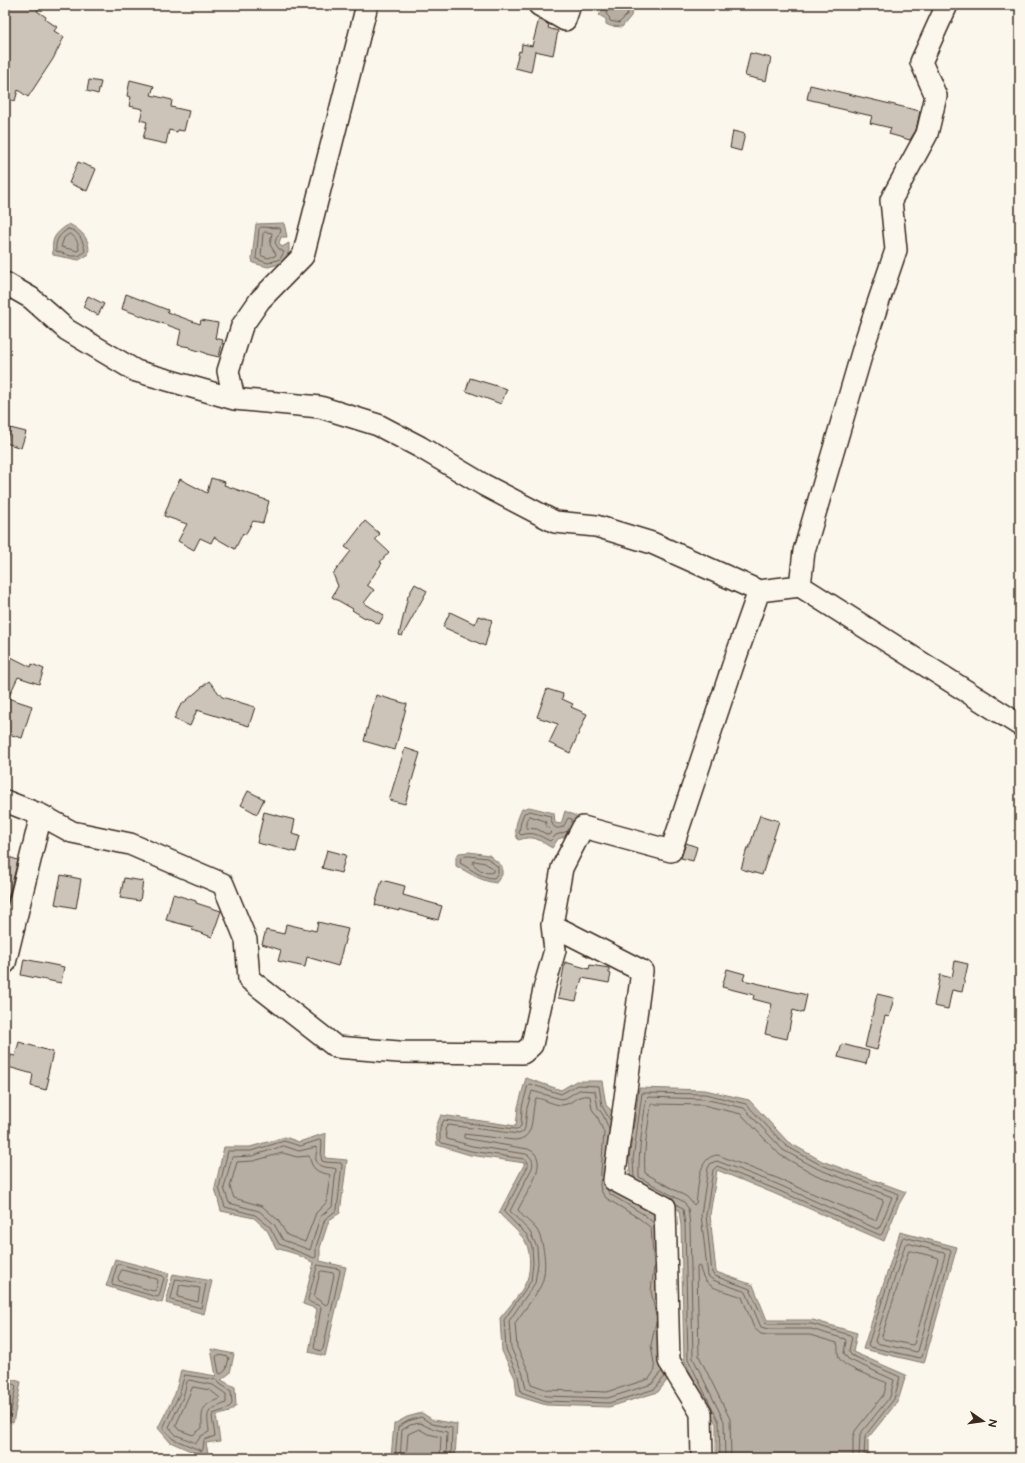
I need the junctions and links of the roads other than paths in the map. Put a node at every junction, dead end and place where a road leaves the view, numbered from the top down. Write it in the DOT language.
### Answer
graph roads {
  1 [pos="367,5"];
  2 [pos="539,5"];
  3 [pos="570,5"];
  4 [pos="947,5"];
  5 [pos="5,283"];
  6 [pos="234,399"];
  7 [pos="800,586"];
  8 [pos="759,591"];
  9 [pos="1020,725"];
  10 [pos="5,801"];
  11 [pos="41,815"];
  12 [pos="552,925"];
  13 [pos="5,963"];
  14 [pos="702,1458"];
  1 -- 6 [label="street"];
  2 -- 3 [label="street"];
  4 -- 7 [label="street"];
  5 -- 6 [label="street"];
  6 -- 8 [label="street"];
  7 -- 8 [label="street"];
  7 -- 9 [label="street"];
  8 -- 12 [label="street"];
  10 -- 11 [label="street"];
  11 -- 12 [label="street"];
  11 -- 13 [label="street"];
  12 -- 14 [label="street"];
}
